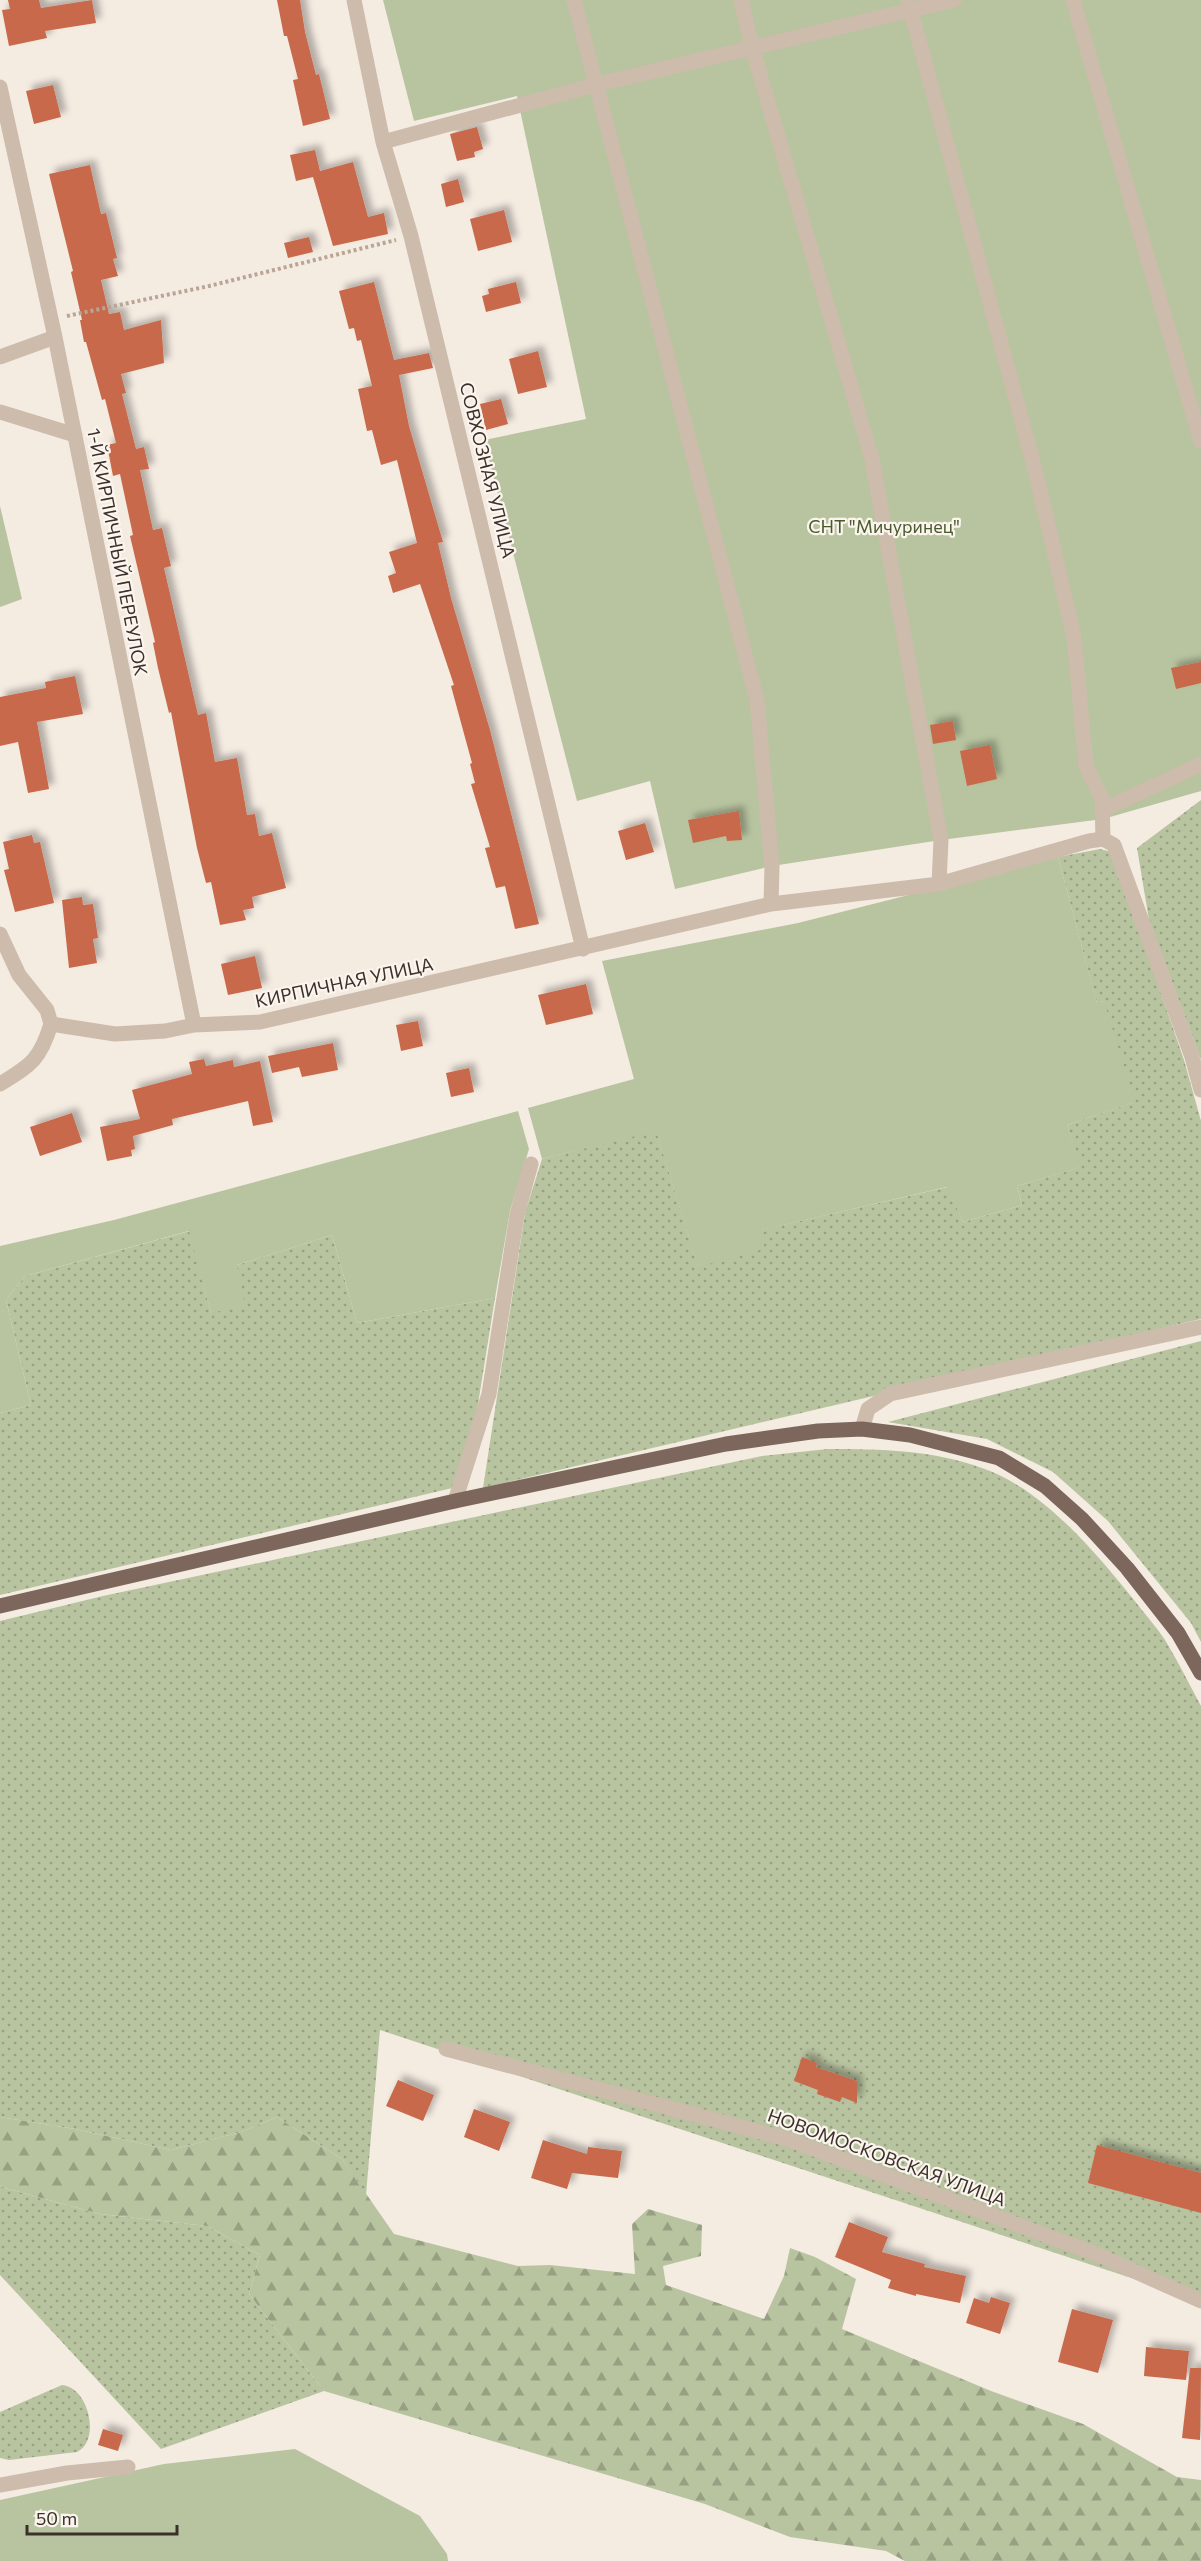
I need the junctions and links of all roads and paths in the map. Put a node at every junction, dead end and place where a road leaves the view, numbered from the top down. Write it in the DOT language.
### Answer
graph roads {
  1 [pos="354,0"];
  2 [pos="574,0"];
  3 [pos="741,0"];
  4 [pos="954,0"];
  5 [pos="1073,0"];
  6 [pos="909,5"];
  7 [pos="752,47"];
  8 [pos="595,85"];
  9 [pos="0,87"];
  10 [pos="383,142"];
  11 [pos="411,236"];
  12 [pos="55,336"];
  13 [pos="0,357"];
  14 [pos="0,412"];
  15 [pos="75,435"];
  16 [pos="1201,442"];
  17 [pos="1201,764"];
  18 [pos="1103,810"];
  19 [pos="1104,839"];
  20 [pos="939,884"];
  21 [pos="771,904"];
  22 [pos="0,934"];
  23 [pos="583,949"];
  24 [pos="51,1024"];
  25 [pos="194,1025"];
  26 [pos="0,1084"];
  27 [pos="1201,1090"];
  28 [pos="531,1164"];
  29 [pos="1201,1327"];
  30 [pos="862,1429"];
  31 [pos="455,1501"];
  32 [pos="0,1606"];
  33 [pos="1201,1673"];
  34 [pos="446,2049"];
  35 [pos="1201,2301"];
  36 [pos="128,2466"];
  37 [pos="0,2485"];
  1 -- 10 [label="street, СОВХОЗНАЯ УЛИЦА"];
  2 -- 8 [label="street"];
  3 -- 7 [label="street"];
  4 -- 6 [label="street"];
  5 -- 16 [label="street"];
  6 -- 7 [label="street"];
  6 -- 18 [label="street"];
  7 -- 8 [label="street"];
  7 -- 20 [label="street"];
  8 -- 10 [label="street"];
  8 -- 21 [label="street"];
  9 -- 12 [label="street, 1-Й КИРПИЧНЫЙ ПЕРЕУЛОК"];
  10 -- 11 [label="street, СОВХОЗНАЯ УЛИЦА"];
  11 -- 12 [label="path"];
  11 -- 23 [label="street, СОВХОЗНАЯ УЛИЦА"];
  12 -- 13 [label="street"];
  12 -- 15 [label="street, 1-Й КИРПИЧНЫЙ ПЕРЕУЛОК"];
  14 -- 15 [label="street"];
  15 -- 25 [label="street, 1-Й КИРПИЧНЫЙ ПЕРЕУЛОК"];
  17 -- 18 [label="street"];
  18 -- 19 [label="street"];
  19 -- 20 [label="street, КИРПИЧНАЯ УЛИЦА"];
  19 -- 27 [label="street"];
  20 -- 21 [label="street, КИРПИЧНАЯ УЛИЦА"];
  21 -- 23 [label="street, КИРПИЧНАЯ УЛИЦА"];
  22 -- 24 [label="street"];
  23 -- 25 [label="street, КИРПИЧНАЯ УЛИЦА"];
  24 -- 25 [label="street, КИРПИЧНАЯ УЛИЦА"];
  24 -- 26 [label="street"];
  28 -- 31 [label="street"];
  29 -- 30 [label="street"];
  30 -- 31 [label="main road"];
  30 -- 33 [label="main road"];
  31 -- 32 [label="main road"];
  34 -- 35 [label="street, НОВОМОСКОВСКАЯ УЛИЦА"];
  36 -- 37 [label="street"];
}
